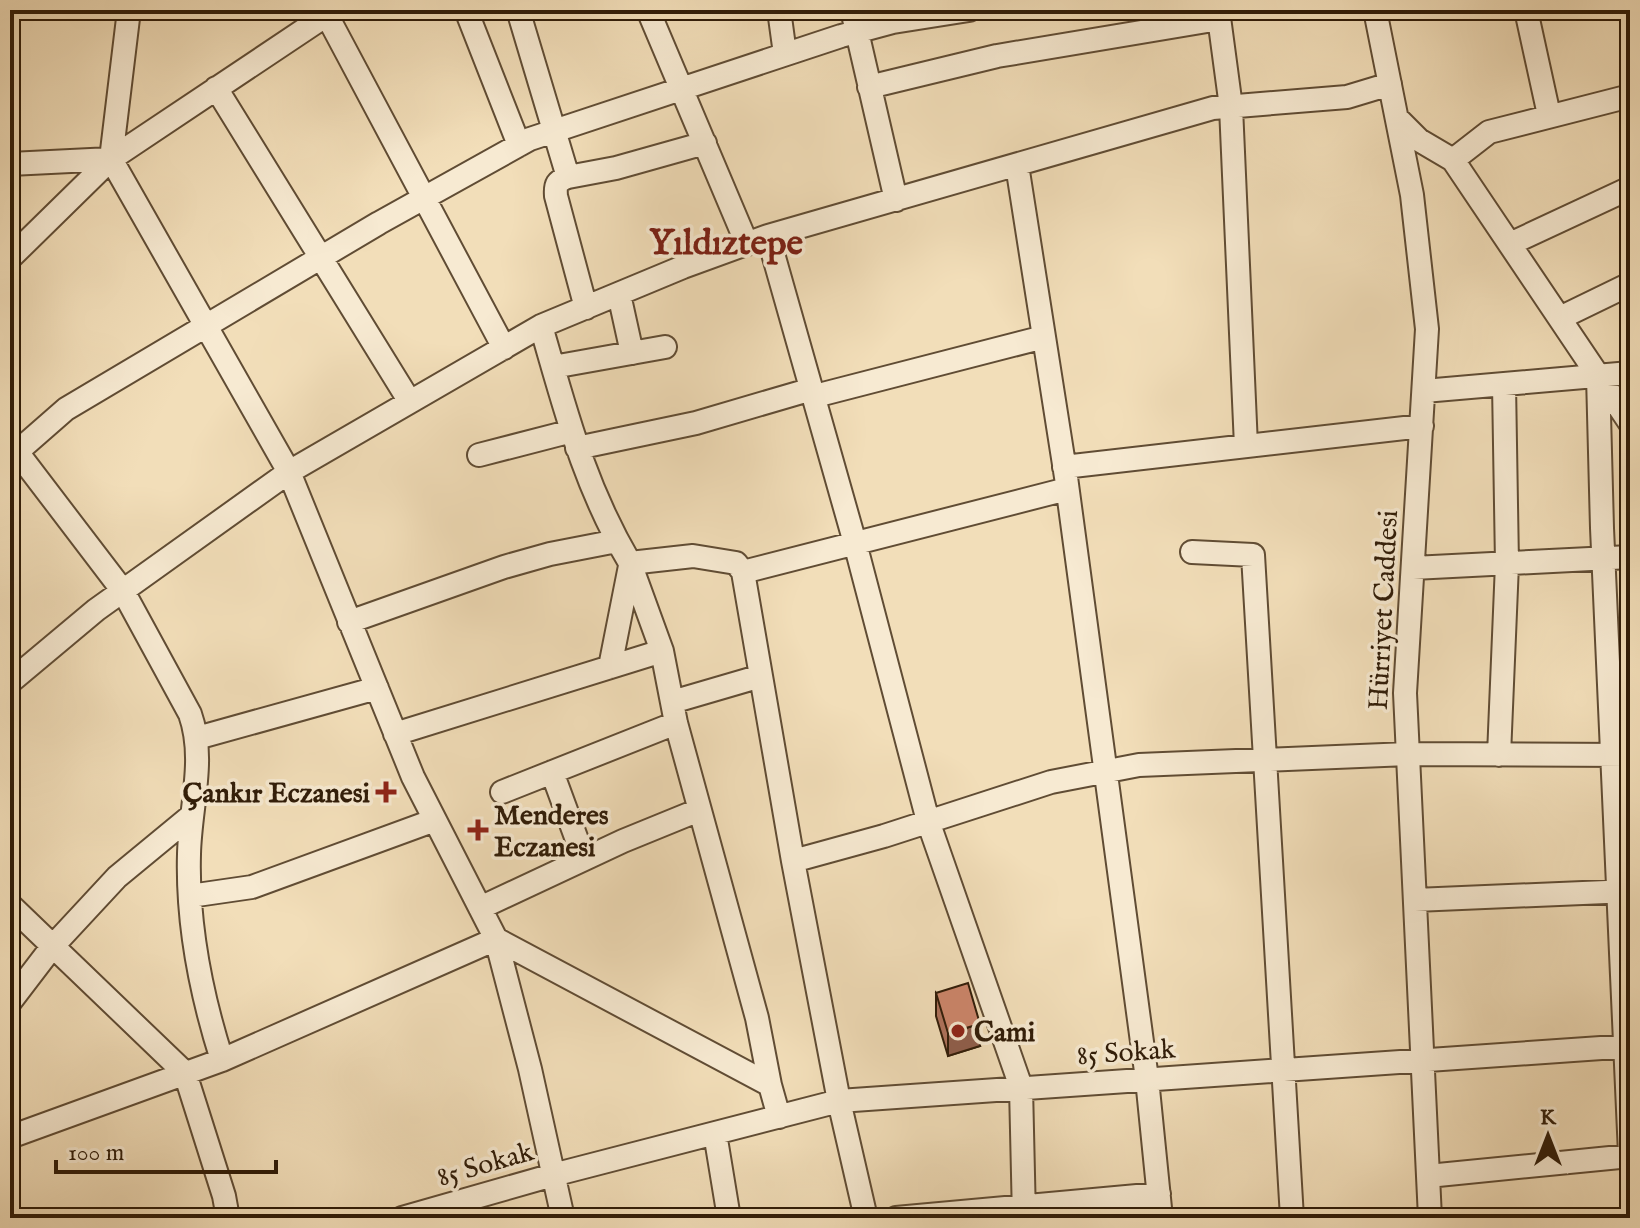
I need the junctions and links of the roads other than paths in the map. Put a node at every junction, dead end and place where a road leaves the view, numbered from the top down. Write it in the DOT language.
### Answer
graph roads {
  1 [pos="129,10"];
  2 [pos="466,10"];
  3 [pos="518,10"];
  4 [pos="648,10"];
  5 [pos="779,10"];
  6 [pos="969,10"];
  7 [pos="1375,10"];
  8 [pos="1526,10"];
  9 [pos="328,11"];
  10 [pos="935,13"];
  11 [pos="1218,14"];
  12 [pos="854,21"];
  13 [pos="785,54"];
  14 [pos="1390,84"];
  15 [pos="682,87"];
  16 [pos="869,87"];
  17 [pos="216,88"];
  18 [pos="1630,96"];
  19 [pos="1231,107"];
  20 [pos="1549,115"];
  21 [pos="1397,118"];
  22 [pos="553,131"];
  23 [pos="705,143"];
  24 [pos="519,145"];
  25 [pos="111,159"];
  26 [pos="1453,160"];
  27 [pos="10,164"];
  28 [pos="1017,165"];
  29 [pos="568,177"];
  30 [pos="1630,188"];
  31 [pos="425,198"];
  32 [pos="896,200"];
  33 [pos="758,240"];
  34 [pos="1510,244"];
  35 [pos="10,258"];
  36 [pos="320,258"];
  37 [pos="1630,284"];
  38 [pos="619,294"];
  39 [pos="586,308"];
  40 [pos="1560,318"];
  41 [pos="207,325"];
  42 [pos="541,326"];
  43 [pos="1044,337"];
  44 [pos="665,347"];
  45 [pos="504,348"];
  46 [pos="632,353"];
  47 [pos="553,367"];
  48 [pos="1630,373"];
  49 [pos="1598,376"];
  50 [pos="1504,384"];
  51 [pos="1424,391"];
  52 [pos="813,392"];
  53 [pos="410,402"];
  54 [pos="1630,423"];
  55 [pos="1422,426"];
  56 [pos="574,440"];
  57 [pos="1246,446"];
  58 [pos="14,455"];
  59 [pos="479,455"];
  60 [pos="289,472"];
  61 [pos="1066,478"];
  62 [pos="617,541"];
  63 [pos="855,543"];
  64 [pos="1192,552"];
  65 [pos="1630,557"];
  66 [pos="1604,559"];
  67 [pos="630,563"];
  68 [pos="1507,564"];
  69 [pos="1413,568"];
  70 [pos="743,572"];
  71 [pos="123,591"];
  72 [pos="349,622"];
  73 [pos="662,651"];
  74 [pos="610,667"];
  75 [pos="761,676"];
  76 [pos="10,682"];
  77 [pos="377,688"];
  78 [pos="674,712"];
  79 [pos="395,734"];
  80 [pos="197,738"];
  81 [pos="1408,754"];
  82 [pos="1499,755"];
  83 [pos="1621,755"];
  84 [pos="1267,760"];
  85 [pos="1104,771"];
  86 [pos="552,772"];
  87 [pos="502,792"];
  88 [pos="699,810"];
  89 [pos="191,816"];
  90 [pos="435,820"];
  91 [pos="928,821"];
  92 [pos="584,859"];
  93 [pos="793,861"];
  94 [pos="1624,891"];
  95 [pos="190,896"];
  96 [pos="1415,900"];
  97 [pos="10,905"];
  98 [pos="480,908"];
  99 [pos="496,939"];
  100 [pos="52,947"];
  101 [pos="10,1002"];
  102 [pos="1627,1046"];
  103 [pos="222,1060"];
  104 [pos="1423,1060"];
  105 [pos="1284,1070"];
  106 [pos="185,1073"];
  107 [pos="1147,1079"];
  108 [pos="770,1085"];
  109 [pos="1021,1087"];
  110 [pos="839,1101"];
  111 [pos="779,1117"];
  112 [pos="715,1133"];
  113 [pos="10,1137"];
  114 [pos="1630,1155"];
  115 [pos="553,1175"];
  116 [pos="1428,1176"];
  117 [pos="1159,1194"];
  118 [pos="1024,1212"];
  119 [pos="228,1218"];
  120 [pos="402,1218"];
  121 [pos="563,1218"];
  122 [pos="729,1218"];
  123 [pos="866,1218"];
  124 [pos="896,1218"];
  125 [pos="1161,1218"];
  126 [pos="1292,1218"];
  127 [pos="1430,1218"];
  1 -- 25 [label="street"];
  2 -- 24 [label="street"];
  3 -- 22 [label="street"];
  4 -- 15 [label="street"];
  5 -- 13 [label="street"];
  6 -- 10 [label="street"];
  7 -- 14 [label="street, Hürriyet Caddesi"];
  8 -- 20 [label="street"];
  9 -- 17 [label="street"];
  9 -- 31 [label="street"];
  10 -- 12 [label="street"];
  11 -- 16 [label="street"];
  11 -- 19 [label="street"];
  12 -- 13 [label="street"];
  12 -- 16 [label="street"];
  13 -- 15 [label="street"];
  14 -- 19 [label="street"];
  14 -- 21 [label="street, Hürriyet Caddesi"];
  15 -- 22 [label="street"];
  15 -- 23 [label="street"];
  16 -- 32 [label="street"];
  17 -- 25 [label="street"];
  17 -- 36 [label="street"];
  18 -- 20 [label="street"];
  19 -- 28 [label="street"];
  19 -- 57 [label="street"];
  20 -- 26 [label="street"];
  21 -- 26 [label="street"];
  21 -- 51 [label="street, Hürriyet Caddesi"];
  22 -- 24 [label="street"];
  22 -- 29 [label="street"];
  23 -- 29 [label="street"];
  23 -- 33 [label="street"];
  24 -- 31 [label="street"];
  25 -- 27 [label="street"];
  25 -- 35 [label="street"];
  25 -- 41 [label="street"];
  26 -- 34 [label="street"];
  28 -- 32 [label="street"];
  28 -- 43 [label="street"];
  29 -- 39 [label="street"];
  30 -- 34 [label="street"];
  31 -- 36 [label="street"];
  31 -- 45 [label="street"];
  32 -- 33 [label="street"];
  33 -- 38 [label="street"];
  33 -- 52 [label="street"];
  34 -- 40 [label="street"];
  36 -- 41 [label="street"];
  36 -- 53 [label="street"];
  37 -- 40 [label="street"];
  38 -- 39 [label="street"];
  38 -- 46 [label="street"];
  39 -- 42 [label="street"];
  40 -- 49 [label="street"];
  41 -- 58 [label="street"];
  41 -- 60 [label="street"];
  42 -- 45 [label="street"];
  42 -- 47 [label="street"];
  43 -- 52 [label="street"];
  43 -- 61 [label="street"];
  44 -- 46 [label="street"];
  45 -- 53 [label="street"];
  46 -- 47 [label="street"];
  47 -- 56 [label="street"];
  48 -- 49 [label="street"];
  49 -- 50 [label="street"];
  49 -- 54 [label="street"];
  49 -- 66 [label="street"];
  50 -- 51 [label="street"];
  50 -- 68 [label="street"];
  51 -- 55 [label="street, Hürriyet Caddesi"];
  52 -- 56 [label="street"];
  52 -- 63 [label="street"];
  53 -- 60 [label="street"];
  55 -- 57 [label="street"];
  55 -- 69 [label="street, Hürriyet Caddesi"];
  56 -- 59 [label="street"];
  56 -- 62 [label="street"];
  57 -- 61 [label="street"];
  58 -- 71 [label="street"];
  60 -- 71 [label="street"];
  60 -- 72 [label="street"];
  61 -- 63 [label="street"];
  61 -- 85 [label="street"];
  62 -- 67 [label="street"];
  62 -- 72 [label="street"];
  63 -- 70 [label="street"];
  63 -- 91 [label="street"];
  64 -- 84 [label="street"];
  65 -- 66 [label="street"];
  66 -- 68 [label="street"];
  66 -- 83 [label="street"];
  67 -- 70 [label="street"];
  67 -- 73 [label="street"];
  67 -- 74 [label="street"];
  68 -- 69 [label="street"];
  68 -- 82 [label="street"];
  69 -- 81 [label="street, Hürriyet Caddesi"];
  70 -- 75 [label="street"];
  71 -- 76 [label="street"];
  71 -- 80 [label="street"];
  72 -- 77 [label="street"];
  73 -- 74 [label="street"];
  73 -- 78 [label="street"];
  74 -- 79 [label="street"];
  75 -- 78 [label="street"];
  75 -- 93 [label="street"];
  77 -- 79 [label="street"];
  77 -- 80 [label="street"];
  78 -- 86 [label="street"];
  78 -- 88 [label="street"];
  79 -- 90 [label="street"];
  80 -- 89 [label="street"];
  81 -- 82 [label="street"];
  81 -- 84 [label="street"];
  81 -- 96 [label="street, Hürriyet Caddesi"];
  82 -- 83 [label="street"];
  83 -- 94 [label="street"];
  84 -- 85 [label="street"];
  84 -- 105 [label="street"];
  85 -- 91 [label="street"];
  85 -- 107 [label="street"];
  86 -- 87 [label="street"];
  86 -- 92 [label="street"];
  88 -- 92 [label="street"];
  88 -- 108 [label="street"];
  89 -- 95 [label="street"];
  89 -- 100 [label="street"];
  90 -- 95 [label="street"];
  90 -- 98 [label="street"];
  91 -- 93 [label="street"];
  91 -- 109 [label="street"];
  92 -- 98 [label="street"];
  93 -- 110 [label="street"];
  94 -- 96 [label="street"];
  94 -- 102 [label="street"];
  95 -- 103 [label="street"];
  96 -- 104 [label="street, Hürriyet Caddesi"];
  97 -- 100 [label="street"];
  98 -- 99 [label="street"];
  99 -- 103 [label="street"];
  99 -- 108 [label="street"];
  99 -- 115 [label="street"];
  100 -- 101 [label="street"];
  100 -- 106 [label="street"];
  102 -- 104 [label="street, 85 Sokak"];
  102 -- 114 [label="street"];
  103 -- 106 [label="street"];
  104 -- 105 [label="street, 85 Sokak"];
  104 -- 116 [label="street, Hürriyet Caddesi"];
  105 -- 107 [label="street, 85 Sokak"];
  105 -- 126 [label="street"];
  106 -- 113 [label="street"];
  106 -- 119 [label="street"];
  107 -- 109 [label="street, 85 Sokak"];
  107 -- 117 [label="street"];
  108 -- 111 [label="street"];
  109 -- 110 [label="street, 85 Sokak"];
  109 -- 118 [label="street"];
  110 -- 111 [label="street, 85 Sokak"];
  110 -- 123 [label="street"];
  111 -- 112 [label="street, 85 Sokak"];
  112 -- 115 [label="street, 85 Sokak"];
  112 -- 122 [label="street"];
  114 -- 116 [label="street"];
  115 -- 120 [label="street, 85 Sokak"];
  115 -- 121 [label="street"];
  116 -- 127 [label="street, Hürriyet Caddesi"];
  117 -- 118 [label="street"];
  117 -- 125 [label="street"];
  118 -- 124 [label="street"];
}
